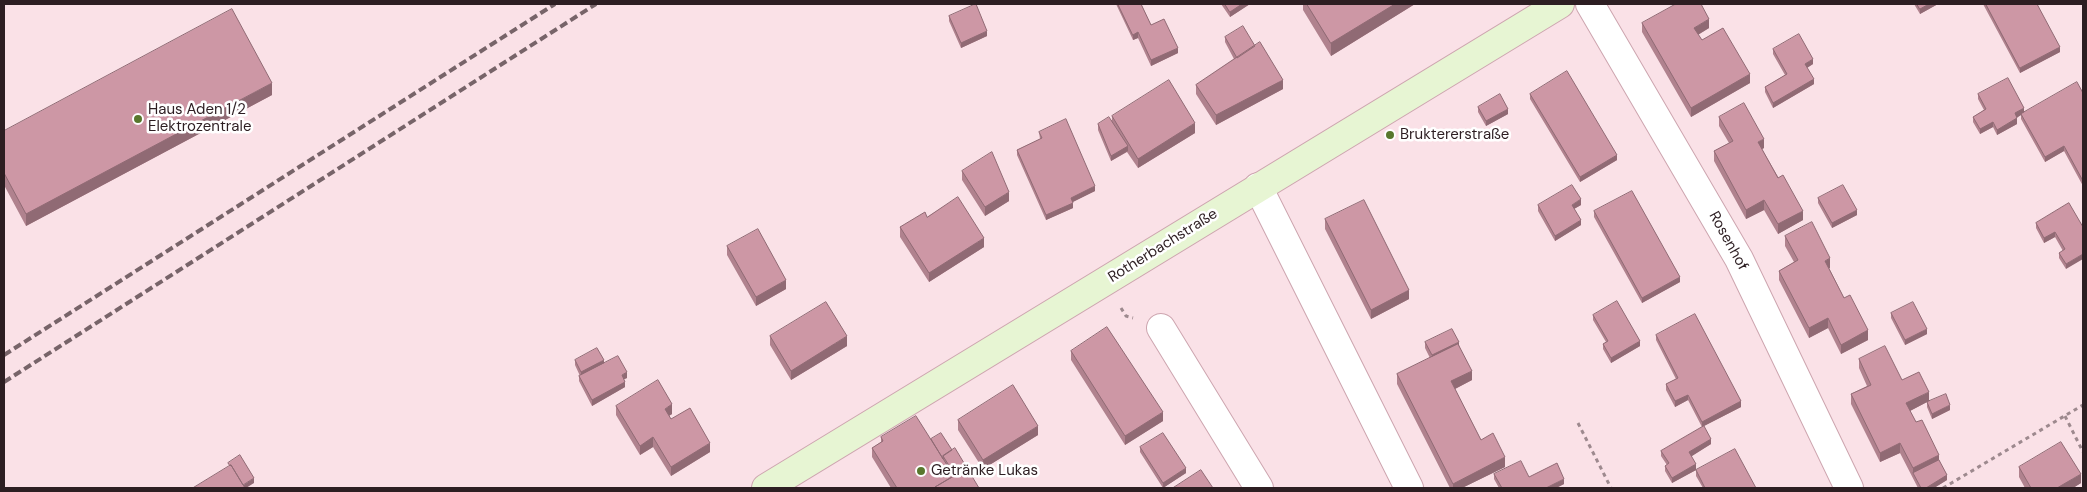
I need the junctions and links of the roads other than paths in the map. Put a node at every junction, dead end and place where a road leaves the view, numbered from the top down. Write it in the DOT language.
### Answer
graph roads {
  1 [pos="1560,4"];
  2 [pos="1590,4"];
  3 [pos="1258,187"];
  4 [pos="1161,328"];
  5 [pos="766,488"];
  6 [pos="1259,488"];
  7 [pos="1410,488"];
  8 [pos="1850,488"];
  1 -- 3 [label="street, Rotherbachstraße"];
  2 -- 8 [label="street, Rosenhof"];
  3 -- 5 [label="street, Rotherbachstraße"];
  3 -- 7 [label="street"];
  4 -- 6 [label="street"];
}
